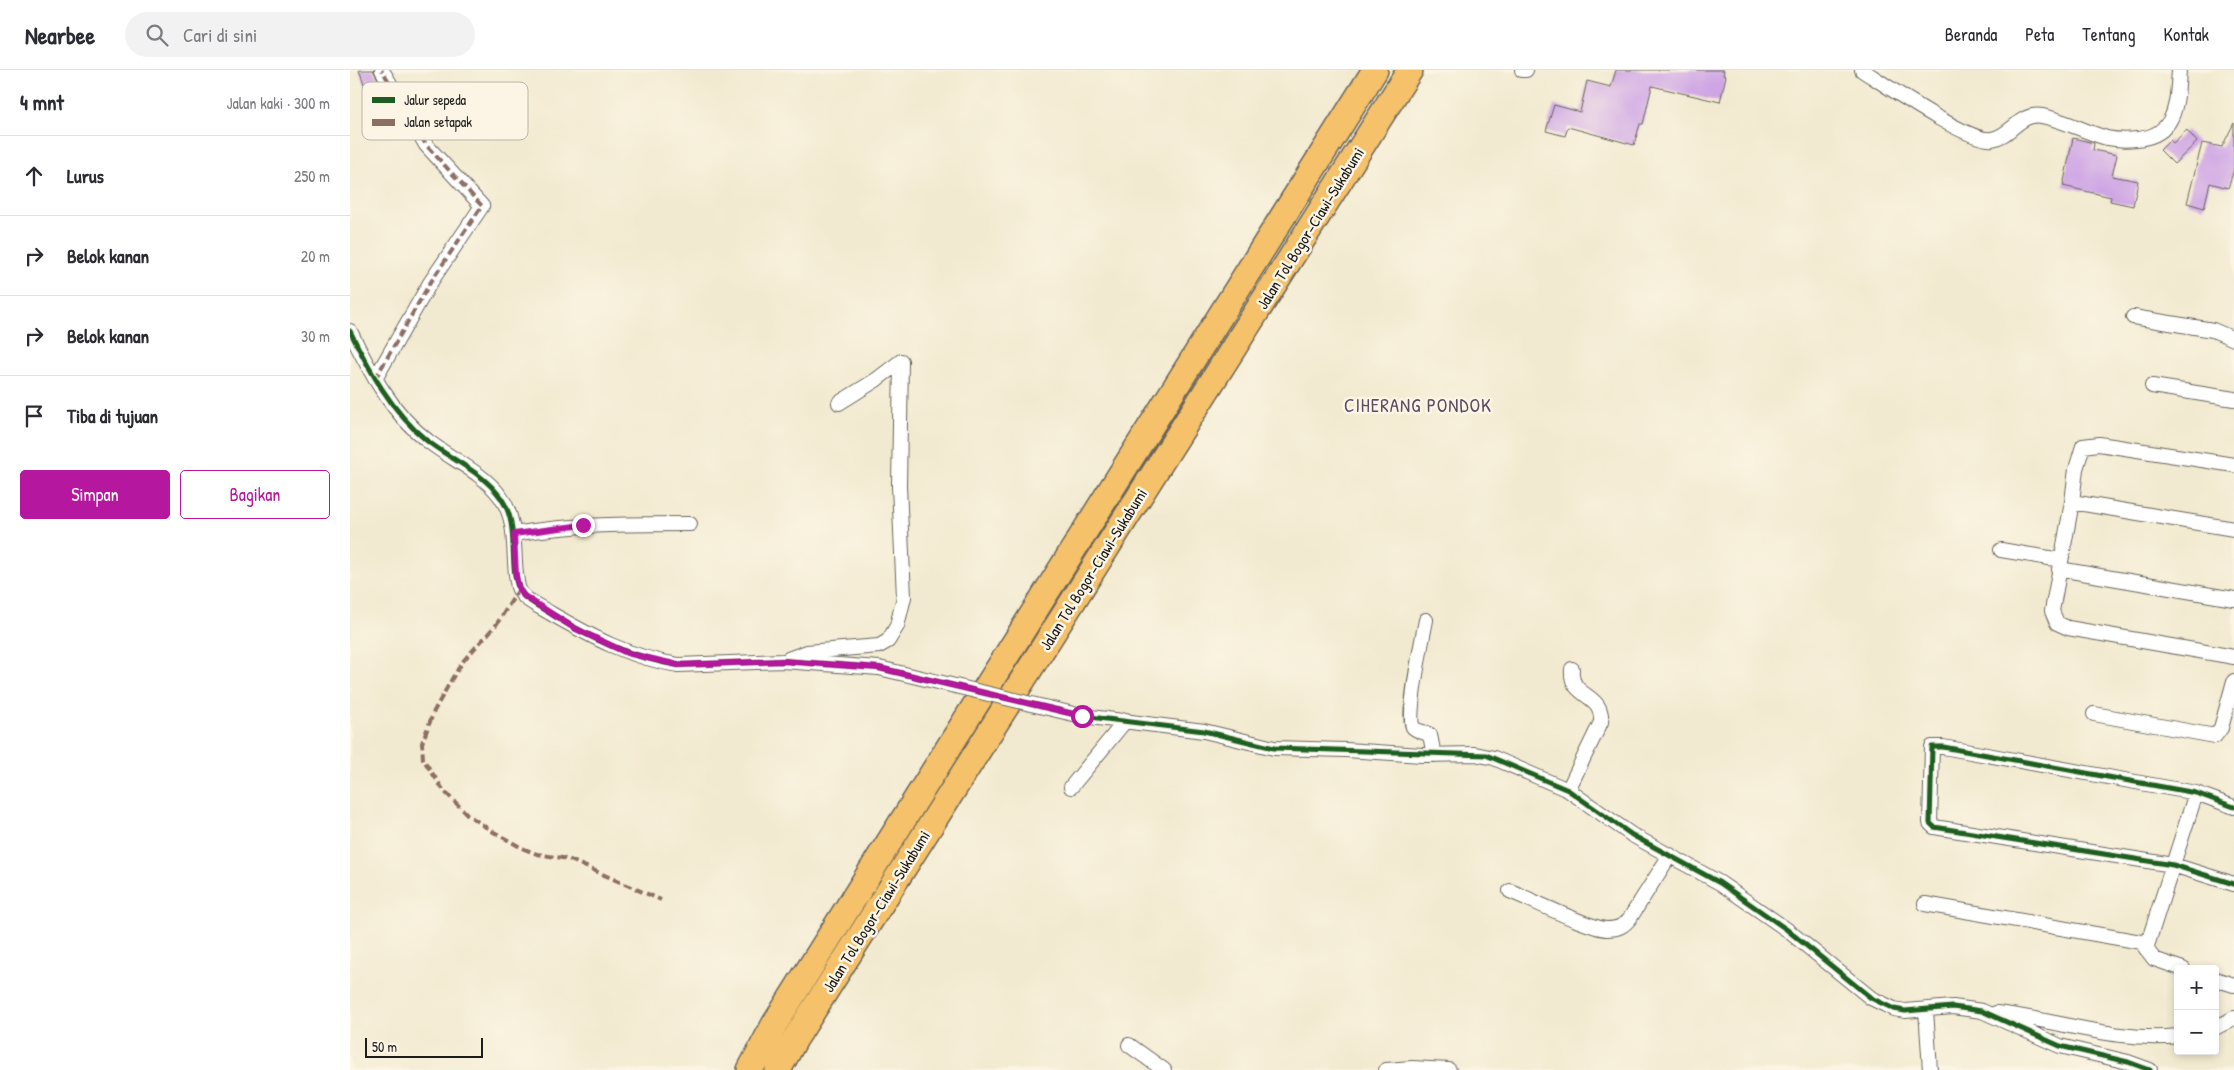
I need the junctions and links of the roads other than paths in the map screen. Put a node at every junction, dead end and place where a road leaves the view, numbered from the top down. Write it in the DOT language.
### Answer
graph roads {
  1 [pos="382,70"];
  2 [pos="1375,70"];
  3 [pos="1410,70"];
  4 [pos="1522,70"];
  5 [pos="1526,70"];
  6 [pos="1862,70"];
  7 [pos="2179,70"];
  8 [pos="389,82"];
  9 [pos="423,140"];
  10 [pos="2133,317"];
  11 [pos="350,331"];
  12 [pos="2234,339"];
  13 [pos="375,379"];
  14 [pos="2152,386"];
  15 [pos="2234,399"];
  16 [pos="838,403"];
  17 [pos="2234,465"];
  18 [pos="2072,502"];
  19 [pos="690,524"];
  20 [pos="2234,529"];
  21 [pos="514,534"];
  22 [pos="2001,550"];
  23 [pos="2060,565"];
  24 [pos="2234,599"];
  25 [pos="1426,620"];
  26 [pos="2234,657"];
  27 [pos="783,661"];
  28 [pos="1572,669"];
  29 [pos="2234,681"];
  30 [pos="2094,714"];
  31 [pos="1126,720"];
  32 [pos="1434,755"];
  33 [pos="1071,786"];
  34 [pos="1568,790"];
  35 [pos="2196,793"];
  36 [pos="2234,807"];
  37 [pos="1670,855"];
  38 [pos="2173,865"];
  39 [pos="2234,884"];
  40 [pos="1510,891"];
  41 [pos="1926,904"];
  42 [pos="2146,949"];
  43 [pos="2174,966"];
  44 [pos="2219,980"];
  45 [pos="2234,985"];
  46 [pos="1926,1010"];
  47 [pos="1982,1011"];
  48 [pos="2234,1018"];
  49 [pos="2219,1026"];
  50 [pos="2174,1036"];
  51 [pos="1129,1045"];
  52 [pos="2112,1065"];
  53 [pos="750,1070"];
  54 [pos="778,1070"];
  55 [pos="1164,1070"];
  56 [pos="1386,1070"];
  57 [pos="1449,1070"];
  58 [pos="1930,1070"];
  59 [pos="2150,1070"];
  1 -- 8 [label="street"];
  2 -- 53 [label="highway, Jalan Tol Bogor–Ciawi–Sukabumi"];
  3 -- 54 [label="highway, Jalan Tol Bogor–Ciawi–Sukabumi"];
  4 -- 5 [label="street"];
  6 -- 7 [label="street"];
  9 -- 13 [label="street"];
  10 -- 12 [label="street"];
  11 -- 13 [label="street"];
  13 -- 21 [label="street"];
  14 -- 15 [label="street"];
  16 -- 27 [label="street"];
  17 -- 18 [label="street"];
  18 -- 20 [label="street"];
  18 -- 23 [label="street"];
  19 -- 21 [label="street"];
  21 -- 27 [label="street"];
  22 -- 23 [label="street"];
  23 -- 24 [label="street"];
  23 -- 26 [label="street"];
  25 -- 32 [label="street"];
  27 -- 31 [label="street, bridge"];
  28 -- 34 [label="street"];
  29 -- 30 [label="street"];
  31 -- 32 [label="street"];
  31 -- 33 [label="street"];
  32 -- 34 [label="street"];
  34 -- 37 [label="street"];
  35 -- 36 [label="street"];
  35 -- 38 [label="street"];
  35 -- 38 [label="street"];
  37 -- 40 [label="street"];
  37 -- 46 [label="street"];
  38 -- 39 [label="street"];
  38 -- 42 [label="street"];
  41 -- 42 [label="street"];
  42 -- 43 [label="street"];
  44 -- 45 [label="street"];
  46 -- 47 [label="street"];
  46 -- 58 [label="street"];
  47 -- 50 [label="street"];
  47 -- 52 [label="street"];
  48 -- 49 [label="street"];
  51 -- 55 [label="street"];
  52 -- 59 [label="street"];
  56 -- 57 [label="street"];
}
